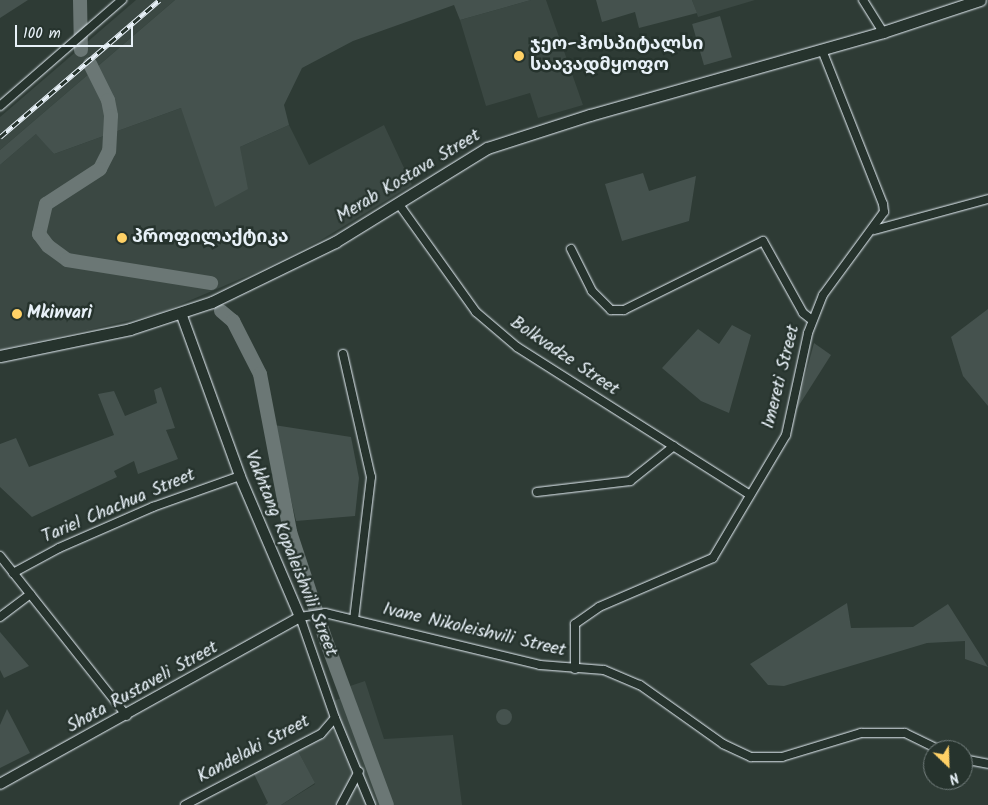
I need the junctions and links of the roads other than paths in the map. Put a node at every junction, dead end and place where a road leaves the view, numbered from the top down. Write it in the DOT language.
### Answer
graph roads {
  1 [pos="122,0"];
  2 [pos="863,0"];
  3 [pos="980,0"];
  4 [pos="883,32"];
  5 [pos="822,50"];
  6 [pos="0,106"];
  7 [pos="988,199"];
  8 [pos="398,203"];
  9 [pos="874,230"];
  10 [pos="571,249"];
  11 [pos="181,313"];
  12 [pos="812,320"];
  13 [pos="343,354"];
  14 [pos="0,356"];
  15 [pos="674,446"];
  16 [pos="240,476"];
  17 [pos="537,492"];
  18 [pos="750,495"];
  19 [pos="0,556"];
  20 [pos="13,572"];
  21 [pos="30,594"];
  22 [pos="0,617"];
  23 [pos="300,617"];
  24 [pos="354,619"];
  25 [pos="575,669"];
  26 [pos="127,716"];
  27 [pos="334,718"];
  28 [pos="923,742"];
  29 [pos="973,761"];
  30 [pos="988,764"];
  31 [pos="359,771"];
  32 [pos="0,784"];
  33 [pos="185,805"];
  34 [pos="341,805"];
  35 [pos="371,805"];
  1 -- 6 [label="street"];
  2 -- 4 [label="street"];
  3 -- 4 [label="main road, Merab Kostava Street"];
  4 -- 5 [label="main road, Merab Kostava Street"];
  5 -- 8 [label="main road, Merab Kostava Street"];
  5 -- 9 [label="street, Imereti Street"];
  7 -- 9 [label="street"];
  8 -- 11 [label="main road, Merab Kostava Street"];
  8 -- 15 [label="street, Bolkvadze Street"];
  9 -- 12 [label="street, Imereti Street"];
  10 -- 12 [label="street"];
  11 -- 14 [label="main road, Merab Kostava Street"];
  11 -- 16 [label="street, Vakhtang Kopaleishvili Street"];
  12 -- 18 [label="street, Imereti Street"];
  13 -- 24 [label="street"];
  15 -- 17 [label="street"];
  15 -- 18 [label="street, Bolkvadze Street"];
  16 -- 20 [label="street, Tariel Chachua Street"];
  16 -- 23 [label="street, Vakhtang Kopaleishvili Street"];
  18 -- 25 [label="street, Imereti Street"];
  19 -- 20 [label="street"];
  20 -- 21 [label="street"];
  21 -- 22 [label="street"];
  21 -- 26 [label="street"];
  23 -- 24 [label="street, Ivane Nikoleishvili Street"];
  23 -- 26 [label="street, Shota Rustaveli Street"];
  23 -- 27 [label="street, Vakhtang Kopaleishvili Street"];
  24 -- 25 [label="street, Ivane Nikoleishvili Street"];
  25 -- 28 [label="street, Ivane Nikoleishvili Street"];
  26 -- 32 [label="street, Shota Rustaveli Street"];
  27 -- 31 [label="street, Vakhtang Kopaleishvili Street"];
  27 -- 33 [label="street, Kandelaki Street"];
  29 -- 30 [label="street"];
  31 -- 34 [label="street"];
  31 -- 35 [label="street, Vakhtang Kopaleishvili Street"];
}
